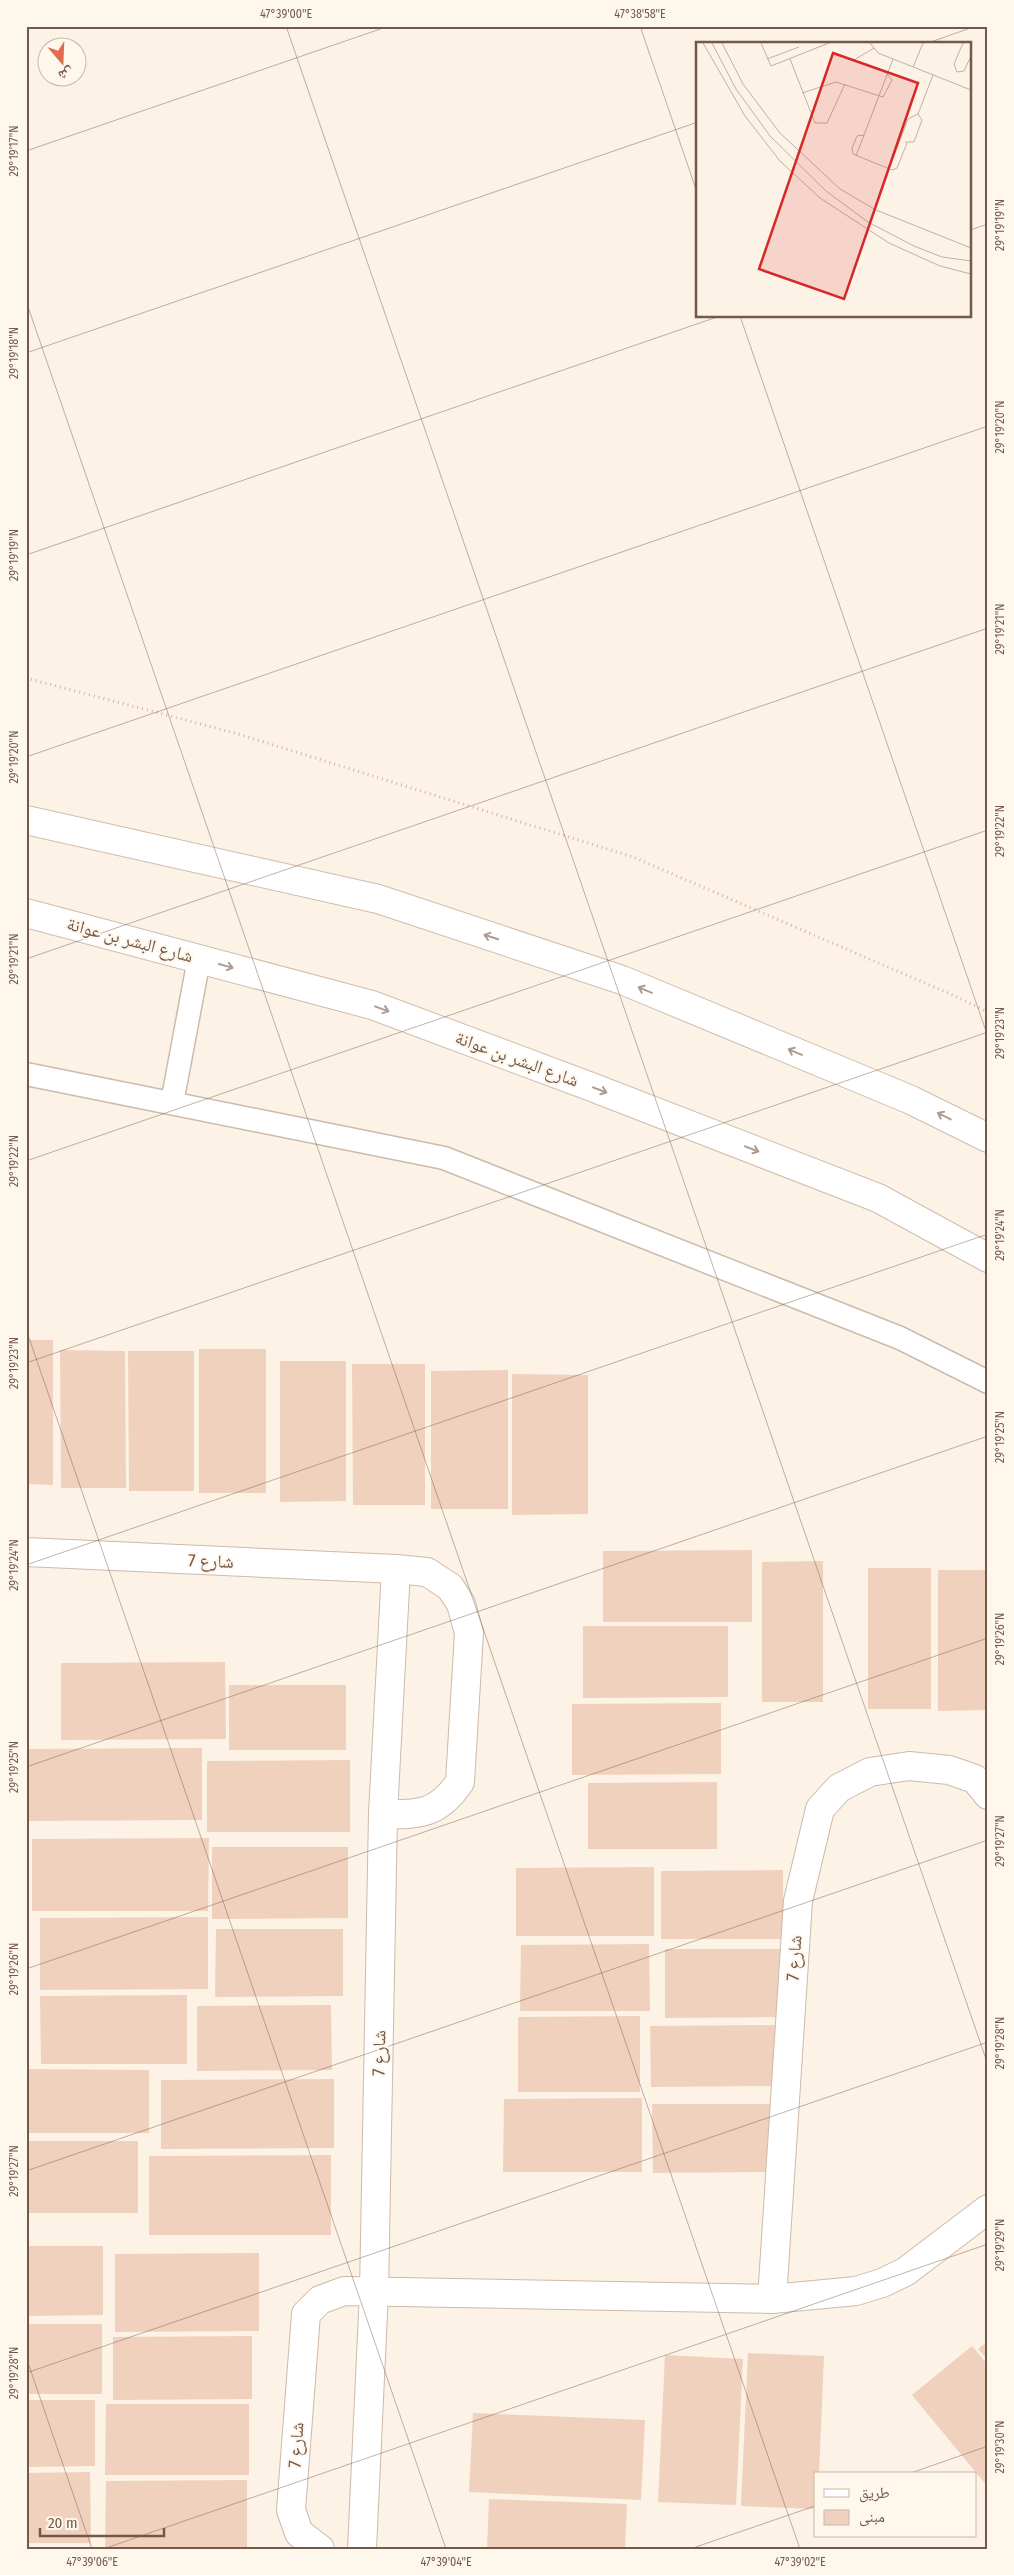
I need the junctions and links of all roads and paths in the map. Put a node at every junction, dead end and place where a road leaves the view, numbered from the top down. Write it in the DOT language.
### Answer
graph roads {
  1 [pos="26,678"];
  2 [pos="26,820"];
  3 [pos="26,913"];
  4 [pos="199,959"];
  5 [pos="988,1012"];
  6 [pos="26,1074"];
  7 [pos="172,1103"];
  8 [pos="988,1138"];
  9 [pos="988,1258"];
  10 [pos="988,1382"];
  11 [pos="26,1552"];
  12 [pos="396,1569"];
  13 [pos="988,1795"];
  14 [pos="383,1814"];
  15 [pos="988,2208"];
  16 [pos="374,2292"];
  17 [pos="772,2299"];
  18 [pos="320,2549"];
  19 [pos="362,2549"];
  1 -- 5 [label="path"];
  8 -- 2 [label="street, one-way"];
  3 -- 4 [label="street, شارع البشر بن عوانة"];
  4 -- 7 [label="lane"];
  4 -- 9 [label="street, شارع البشر بن عوانة, one-way"];
  6 -- 7 [label="lane"];
  7 -- 10 [label="lane"];
  11 -- 12 [label="street, شارع 7"];
  12 -- 14 [label="street, شارع 7"];
  12 -- 14 [label="street, شارع 7"];
  13 -- 17 [label="street, شارع 7"];
  14 -- 16 [label="street, شارع 7"];
  15 -- 17 [label="street, شارع 7"];
  16 -- 17 [label="street, شارع 7"];
  16 -- 18 [label="street, شارع 7"];
  16 -- 19 [label="street, شارع 7"];
}
